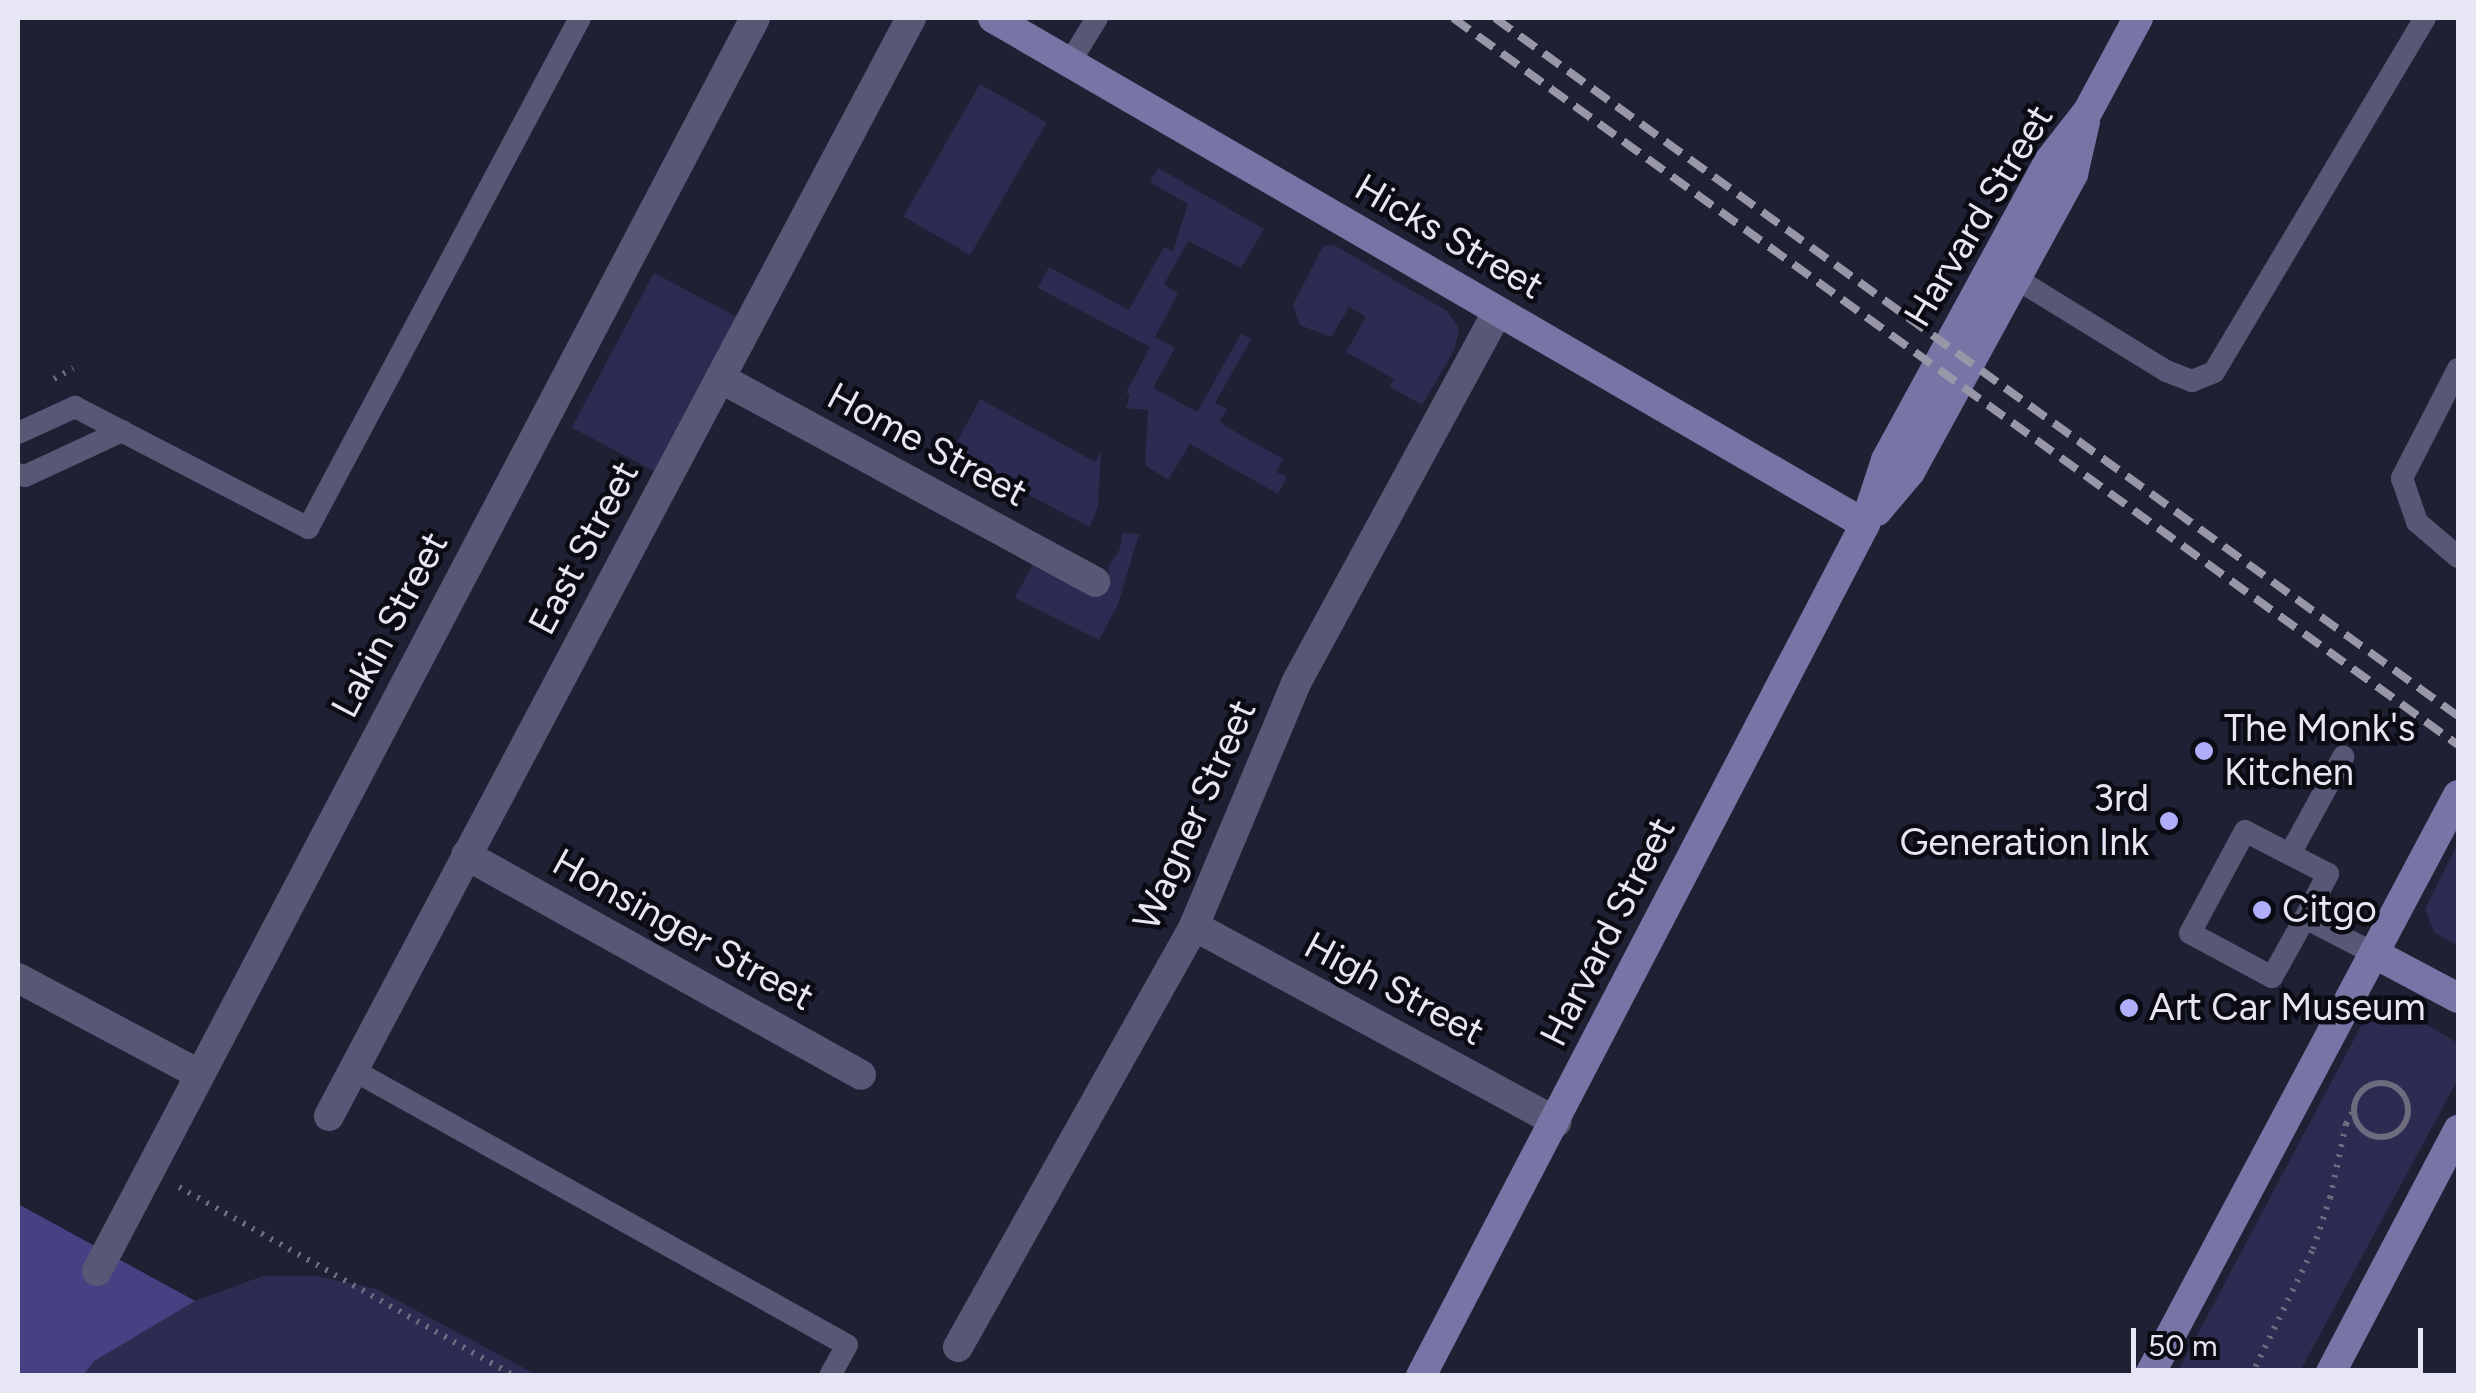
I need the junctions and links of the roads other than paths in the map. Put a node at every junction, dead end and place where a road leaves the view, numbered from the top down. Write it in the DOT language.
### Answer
graph roads {
  1 [pos="580,18"];
  2 [pos="755,18"];
  3 [pos="911,18"];
  4 [pos="993,18"];
  5 [pos="1097,18"];
  6 [pos="2138,18"];
  7 [pos="2426,18"];
  8 [pos="1070,62"];
  9 [pos="2088,111"];
  10 [pos="2014,278"];
  11 [pos="1498,312"];
  12 [pos="2458,369"];
  13 [pos="720,378"];
  14 [pos="122,431"];
  15 [pos="18,433"];
  16 [pos="21,475"];
  17 [pos="1865,524"];
  18 [pos="2458,557"];
  19 [pos="1095,582"];
  20 [pos="2344,757"];
  21 [pos="2458,796"];
  22 [pos="2290,854"];
  23 [pos="466,855"];
  24 [pos="2305,918"];
  25 [pos="1194,926"];
  26 [pos="2375,954"];
  27 [pos="18,978"];
  28 [pos="2458,998"];
  29 [pos="353,1070"];
  30 [pos="197,1073"];
  31 [pos="861,1075"];
  32 [pos="329,1116"];
  33 [pos="1556,1122"];
  34 [pos="2458,1130"];
  35 [pos="97,1270"];
  36 [pos="958,1347"];
  37 [pos="830,1376"];
  38 [pos="1421,1376"];
  39 [pos="2149,1376"];
  40 [pos="2329,1376"];
  1 -- 14 [label="lane"];
  2 -- 30 [label="street, Lakin Street"];
  3 -- 13 [label="street, East Street"];
  4 -- 8 [label="street, Hicks Street"];
  5 -- 8 [label="lane"];
  6 -- 9 [label="street, Harvard Street"];
  7 -- 10 [label="lane"];
  8 -- 11 [label="street, Hicks Street"];
  9 -- 10 [label="street, Harvard Street"];
  9 -- 17 [label="street, Harvard Street"];
  10 -- 17 [label="street, Harvard Street"];
  11 -- 17 [label="street, Hicks Street"];
  11 -- 25 [label="street, Wagner Street"];
  12 -- 18 [label="lane"];
  13 -- 19 [label="street, Home Street"];
  13 -- 23 [label="street, East Street"];
  14 -- 15 [label="lane"];
  14 -- 16 [label="lane"];
  17 -- 33 [label="street, Harvard Street"];
  20 -- 22 [label="lane"];
  21 -- 26 [label="street"];
  22 -- 24 [label="lane"];
  22 -- 24 [label="lane"];
  23 -- 29 [label="street, East Street"];
  23 -- 31 [label="street, Honsinger Street"];
  24 -- 26 [label="lane"];
  25 -- 33 [label="street, High Street"];
  25 -- 36 [label="street, Wagner Street"];
  26 -- 28 [label="street"];
  26 -- 39 [label="street"];
  27 -- 30 [label="street"];
  29 -- 32 [label="street, East Street"];
  29 -- 37 [label="lane"];
  30 -- 35 [label="street, Lakin Street"];
  33 -- 38 [label="street, Harvard Street"];
  34 -- 40 [label="street"];
}
